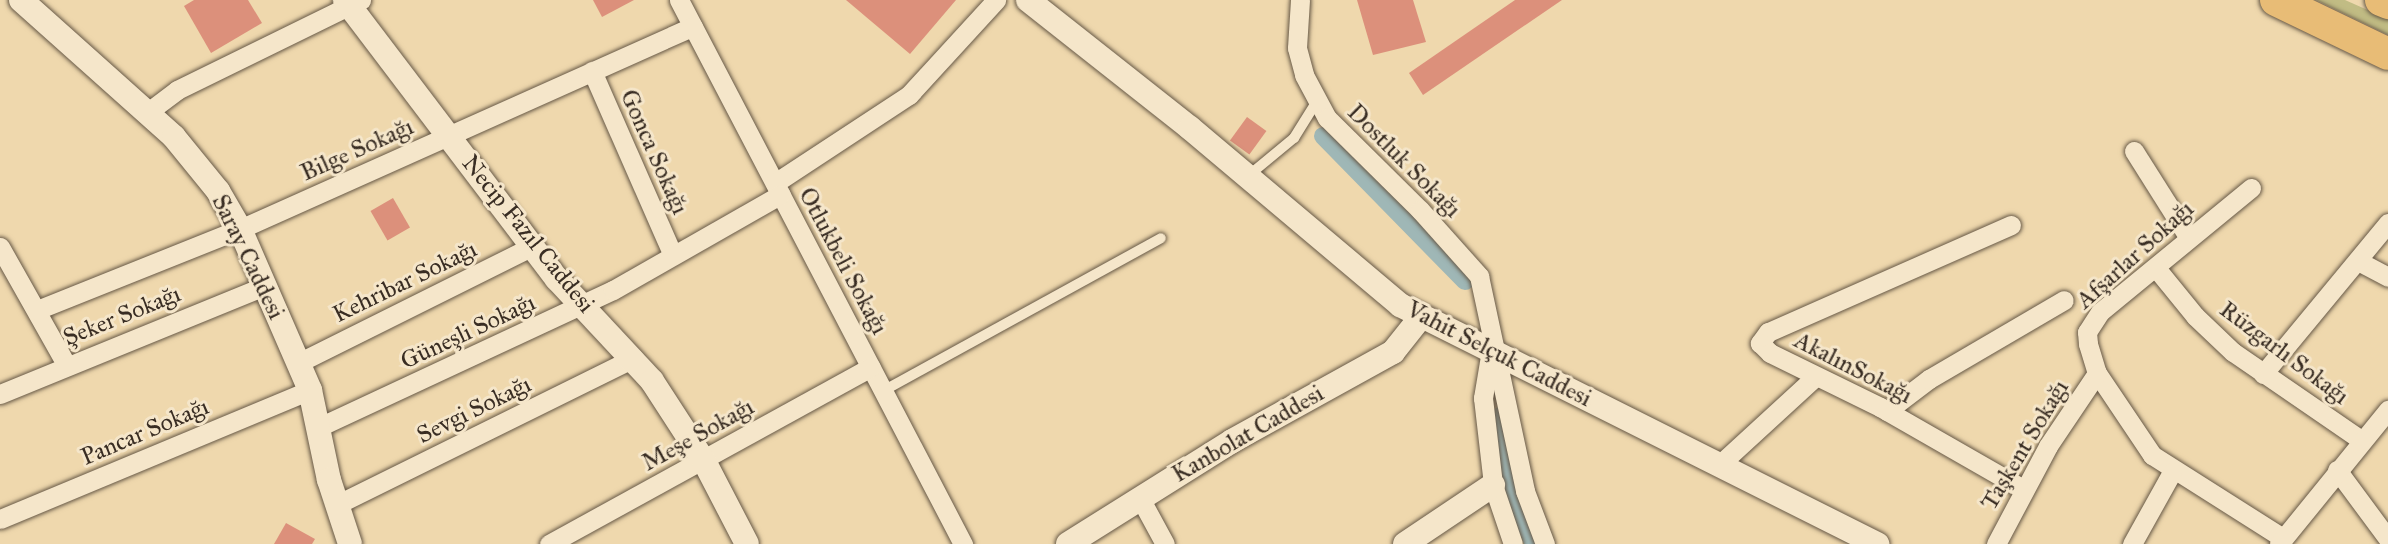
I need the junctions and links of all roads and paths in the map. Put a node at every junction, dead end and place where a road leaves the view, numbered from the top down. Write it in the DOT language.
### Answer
graph roads {
  1 [pos="21,0"];
  2 [pos="679,0"];
  3 [pos="996,0"];
  4 [pos="1028,0"];
  5 [pos="1300,0"];
  6 [pos="2276,0"];
  7 [pos="2381,0"];
  8 [pos="352,2"];
  9 [pos="2388,3"];
  10 [pos="693,26"];
  11 [pos="2388,54"];
  12 [pos="592,71"];
  13 [pos="1317,100"];
  14 [pos="148,112"];
  15 [pos="449,135"];
  16 [pos="2134,151"];
  17 [pos="1247,176"];
  18 [pos="2251,188"];
  19 [pos="778,189"];
  20 [pos="2388,223"];
  21 [pos="2011,225"];
  22 [pos="240,229"];
  23 [pos="1161,238"];
  24 [pos="2189,238"];
  25 [pos="533,246"];
  26 [pos="0,247"];
  27 [pos="672,253"];
  28 [pos="2360,262"];
  29 [pos="2156,268"];
  30 [pos="2388,277"];
  31 [pos="264,286"];
  32 [pos="2064,300"];
  33 [pos="582,306"];
  34 [pos="37,310"];
  35 [pos="1420,318"];
  36 [pos="1492,349"];
  37 [pos="634,358"];
  38 [pos="298,363"];
  39 [pos="66,364"];
  40 [pos="871,367"];
  41 [pos="2098,373"];
  42 [pos="2263,374"];
  43 [pos="1815,377"];
  44 [pos="310,390"];
  45 [pos="883,391"];
  46 [pos="0,394"];
  47 [pos="2388,410"];
  48 [pos="1886,411"];
  49 [pos="319,428"];
  50 [pos="2361,440"];
  51 [pos="704,461"];
  52 [pos="1718,466"];
  53 [pos="2337,470"];
  54 [pos="2172,472"];
  55 [pos="1493,485"];
  56 [pos="2023,489"];
  57 [pos="1140,498"];
  58 [pos="336,505"];
  59 [pos="0,519"];
  60 [pos="2388,539"];
  61 [pos="2281,541"];
  62 [pos="350,544"];
  63 [pos="549,544"];
  64 [pos="747,544"];
  65 [pos="963,544"];
  66 [pos="1068,544"];
  67 [pos="1165,544"];
  68 [pos="1405,544"];
  69 [pos="1513,544"];
  70 [pos="1545,544"];
  71 [pos="1877,544"];
  72 [pos="1996,544"];
  73 [pos="2132,544"];
  1 -- 14 [label="street, Saray Caddesi"];
  2 -- 10 [label="street, Otlukbeli Sokağı"];
  3 -- 19 [label="street, Güneşli Sokağı"];
  4 -- 17 [label="street, Vahit Selçuk Caddesi"];
  5 -- 13 [label="street, Dostluk Sokağı"];
  6 -- 11 [label="highway"];
  7 -- 9 [label="highway"];
  8 -- 14 [label="street"];
  8 -- 15 [label="street, Necip Fazıl Caddesi"];
  10 -- 12 [label="street, Bilge Sokağı"];
  10 -- 19 [label="street, Otlukbeli Sokağı"];
  12 -- 15 [label="street, Bilge Sokağı"];
  12 -- 27 [label="street, Gonca Sokağı"];
  13 -- 17 [label="lane"];
  13 -- 36 [label="street, Dostluk Sokağı"];
  14 -- 22 [label="street, Saray Caddesi"];
  15 -- 22 [label="street, Bilge Sokağı"];
  15 -- 25 [label="street, Necip Fazıl Caddesi"];
  16 -- 24 [label="street"];
  17 -- 35 [label="street, Vahit Selçuk Caddesi"];
  18 -- 24 [label="street, Afşarlar Sokağı"];
  19 -- 27 [label="street, Güneşli Sokağı"];
  19 -- 40 [label="street, Otlukbeli Sokağı"];
  20 -- 28 [label="street"];
  21 -- 43 [label="street, AkalınSokağı"];
  22 -- 31 [label="street, Saray Caddesi"];
  22 -- 34 [label="street, Bilge Sokağı"];
  23 -- 45 [label="lane"];
  24 -- 29 [label="street, Afşarlar Sokağı"];
  25 -- 33 [label="street, Necip Fazıl Caddesi"];
  25 -- 38 [label="street, Kehribar Sokağı"];
  26 -- 34 [label="street"];
  27 -- 33 [label="street, Güneşli Sokağı"];
  28 -- 30 [label="street"];
  28 -- 42 [label="street"];
  29 -- 41 [label="street, Afşarlar Sokağı"];
  29 -- 42 [label="street, Rüzgarlı Sokağı"];
  31 -- 38 [label="street, Saray Caddesi"];
  31 -- 39 [label="street, Şeker Sokağı"];
  32 -- 48 [label="street"];
  33 -- 37 [label="street, Necip Fazıl Caddesi"];
  33 -- 49 [label="street, Güneşli Sokağı"];
  34 -- 39 [label="street"];
  35 -- 36 [label="street, Vahit Selçuk Caddesi"];
  35 -- 57 [label="street, Kanbolat Caddesi"];
  36 -- 52 [label="street, Vahit Selçuk Caddesi"];
  36 -- 55 [label="street, Dostluk Sokağı"];
  36 -- 70 [label="street, Dostluk Sokağı"];
  37 -- 51 [label="street, Necip Fazıl Caddesi"];
  37 -- 58 [label="street, Sevgi Sokağı"];
  38 -- 44 [label="street, Saray Caddesi"];
  39 -- 46 [label="street, Şeker Sokağı"];
  40 -- 45 [label="street, Otlukbeli Sokağı"];
  40 -- 51 [label="street, Meşe Sokağı"];
  41 -- 54 [label="street, Afşarlar Sokağı"];
  41 -- 56 [label="street, Taşkent Sokağı"];
  42 -- 50 [label="street, Rüzgarlı Sokağı"];
  43 -- 48 [label="street, AkalınSokağı"];
  43 -- 52 [label="street"];
  44 -- 49 [label="street, Saray Caddesi"];
  44 -- 59 [label="street, Pancar Sokağı"];
  45 -- 65 [label="street, Otlukbeli Sokağı"];
  47 -- 50 [label="street"];
  48 -- 56 [label="street, AkalınSokağı"];
  49 -- 58 [label="street, Saray Caddesi"];
  50 -- 53 [label="street"];
  51 -- 63 [label="street, Meşe Sokağı"];
  51 -- 64 [label="street, Necip Fazıl Caddesi"];
  52 -- 71 [label="street, Vahit Selçuk Caddesi"];
  53 -- 60 [label="street"];
  53 -- 61 [label="street"];
  54 -- 61 [label="street, Afşarlar Sokağı"];
  54 -- 73 [label="street"];
  55 -- 68 [label="street"];
  55 -- 69 [label="street, Dostluk Sokağı"];
  56 -- 72 [label="street, Taşkent Sokağı"];
  57 -- 66 [label="street, Kanbolat Caddesi"];
  57 -- 67 [label="street"];
  58 -- 62 [label="street, Saray Caddesi"];
}
